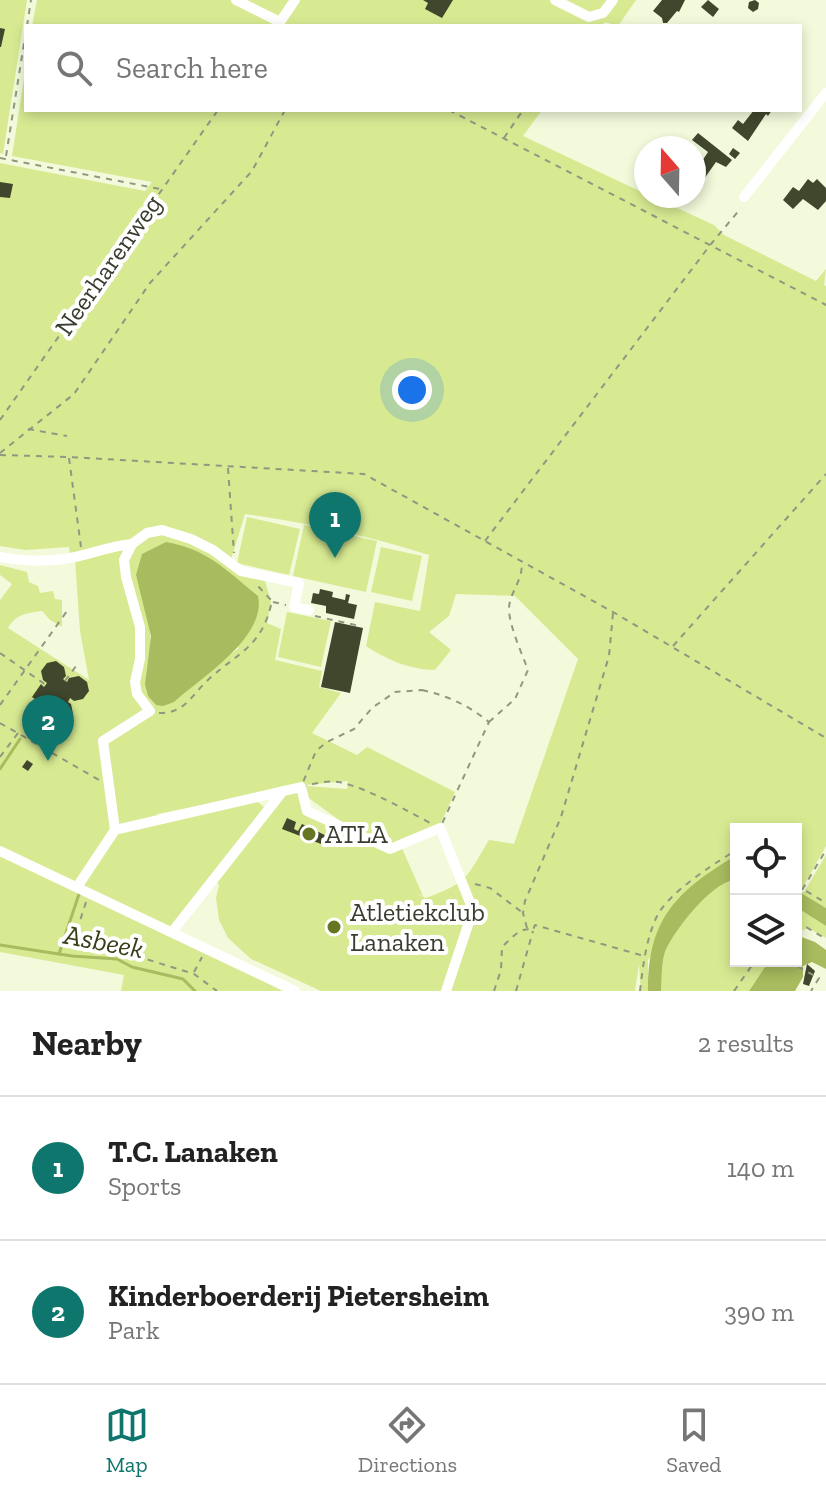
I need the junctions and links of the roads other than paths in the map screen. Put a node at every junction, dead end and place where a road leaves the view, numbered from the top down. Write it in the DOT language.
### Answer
graph roads {
  1 [pos="236,0"];
  2 [pos="295,0"];
  3 [pos="555,0"];
  4 [pos="613,0"];
  5 [pos="826,93"];
  6 [pos="744,197"];
  7 [pos="132,544"];
  8 [pos="0,557"];
  9 [pos="309,610"];
  10 [pos="283,791"];
  11 [pos="115,830"];
  12 [pos="0,851"];
  13 [pos="77,887"];
  14 [pos="172,932"];
  15 [pos="295,991"];
  16 [pos="446,991"];
  1 -- 2 [label="street"];
  3 -- 4 [label="street"];
  5 -- 6 [label="street"];
  7 -- 8 [label="street"];
  7 -- 9 [label="street"];
  7 -- 11 [label="street"];
  10 -- 11 [label="street"];
  10 -- 14 [label="street"];
  10 -- 16 [label="street"];
  11 -- 13 [label="street"];
  12 -- 13 [label="street"];
  13 -- 14 [label="street"];
  14 -- 15 [label="street"];
}
